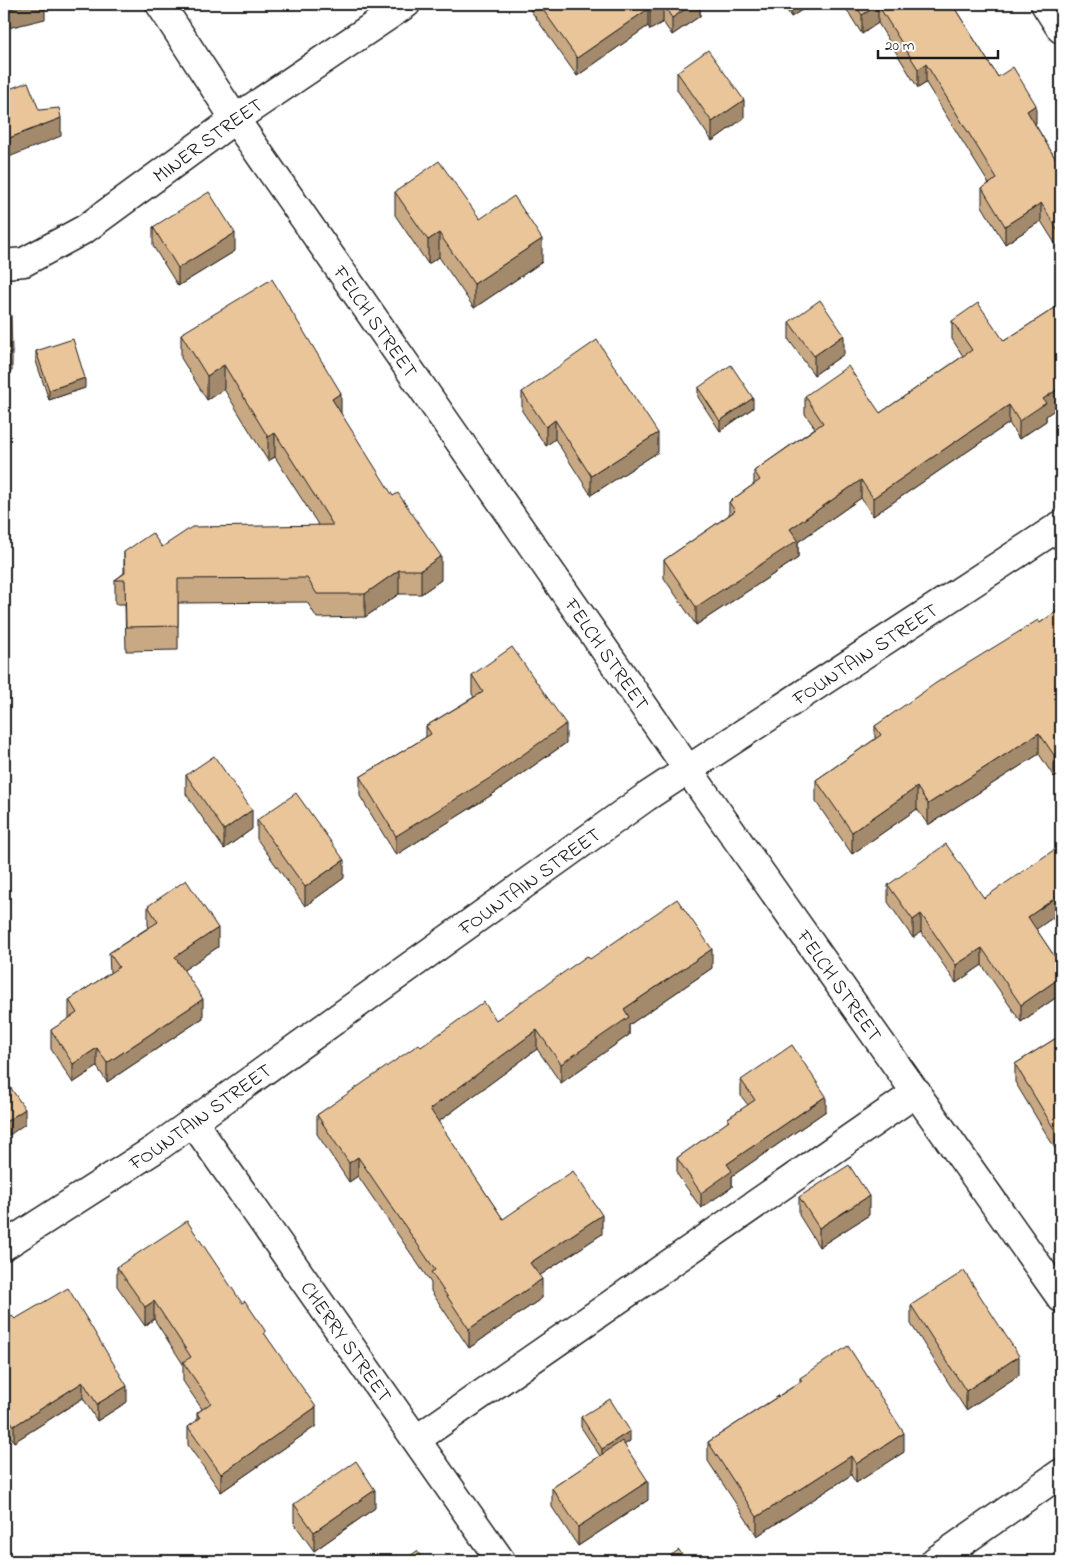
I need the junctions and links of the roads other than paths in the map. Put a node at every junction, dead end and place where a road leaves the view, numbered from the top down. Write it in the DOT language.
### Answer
graph roads {
  1 [pos="160,4"];
  2 [pos="406,4"];
  3 [pos="1044,4"];
  4 [pos="1061,29"];
  5 [pos="236,119"];
  6 [pos="4,264"];
  7 [pos="1061,525"];
  8 [pos="689,769"];
  9 [pos="917,1092"];
  10 [pos="193,1122"];
  11 [pos="4,1246"];
  12 [pos="1061,1298"];
  13 [pos="417,1440"];
  14 [pos="1061,1473"];
  15 [pos="501,1561"];
  16 [pos="935,1561"];
  1 -- 5 [label="street, FELCH STREET"];
  2 -- 5 [label="street, MINER STREET"];
  3 -- 4 [label="street"];
  5 -- 6 [label="street, MINER STREET"];
  5 -- 8 [label="street, FELCH STREET"];
  7 -- 8 [label="street, FOUNTAIN STREET"];
  8 -- 9 [label="street, FELCH STREET"];
  8 -- 10 [label="street, FOUNTAIN STREET"];
  9 -- 12 [label="street, FELCH STREET"];
  9 -- 13 [label="street"];
  10 -- 11 [label="street, FOUNTAIN STREET"];
  10 -- 13 [label="street, CHERRY STREET"];
  13 -- 15 [label="street, CHERRY STREET"];
  14 -- 16 [label="street"];
}
